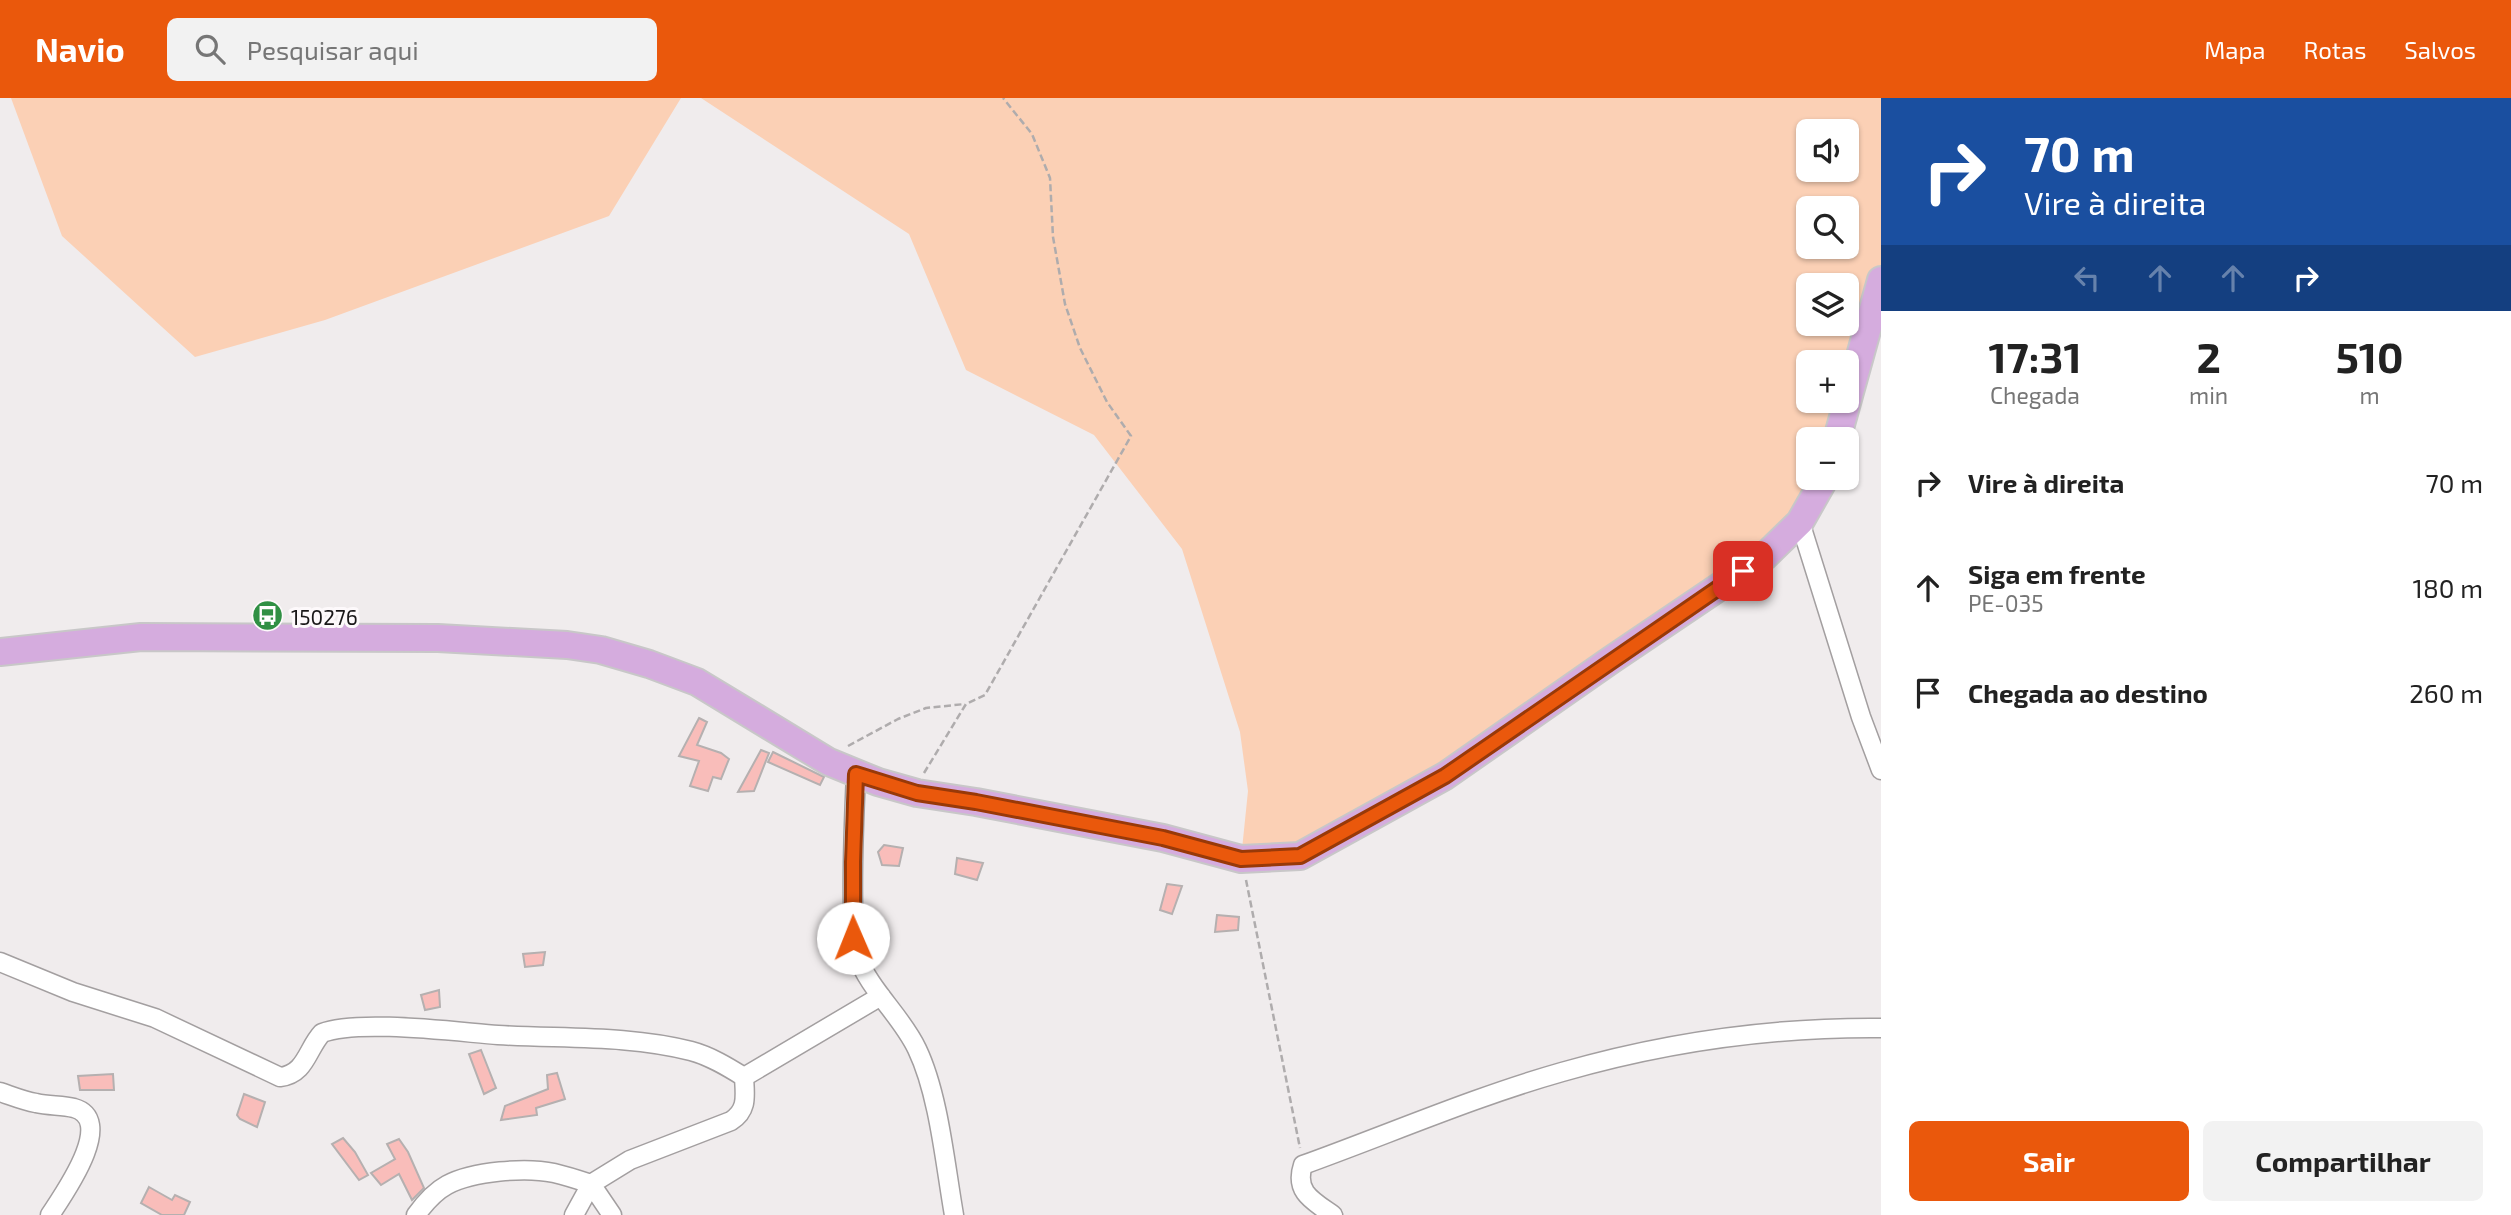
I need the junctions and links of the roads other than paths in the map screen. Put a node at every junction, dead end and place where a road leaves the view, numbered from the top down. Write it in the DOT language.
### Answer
graph roads {
  1 [pos="1881,279"];
  2 [pos="1841,427"];
  3 [pos="1818,490"];
  4 [pos="1800,522"];
  5 [pos="0,652"];
  6 [pos="1881,770"];
  7 [pos="856,774"];
  8 [pos="0,962"];
  9 [pos="881,996"];
  10 [pos="1881,1028"];
  11 [pos="744,1077"];
  12 [pos="0,1092"];
  13 [pos="591,1184"];
  14 [pos="50,1215"];
  15 [pos="416,1215"];
  16 [pos="574,1215"];
  17 [pos="612,1215"];
  18 [pos="954,1215"];
  19 [pos="1332,1215"];
  1 -- 2 [label="main road"];
  3 -- 4 [label="main road"];
  4 -- 6 [label="street"];
  4 -- 7 [label="main road"];
  5 -- 7 [label="main road"];
  7 -- 9 [label="street"];
  8 -- 11 [label="street"];
  9 -- 11 [label="street"];
  9 -- 18 [label="street"];
  10 -- 19 [label="street"];
  11 -- 13 [label="street"];
  12 -- 14 [label="street"];
  13 -- 15 [label="street"];
  13 -- 16 [label="street"];
  13 -- 17 [label="street"];
}
